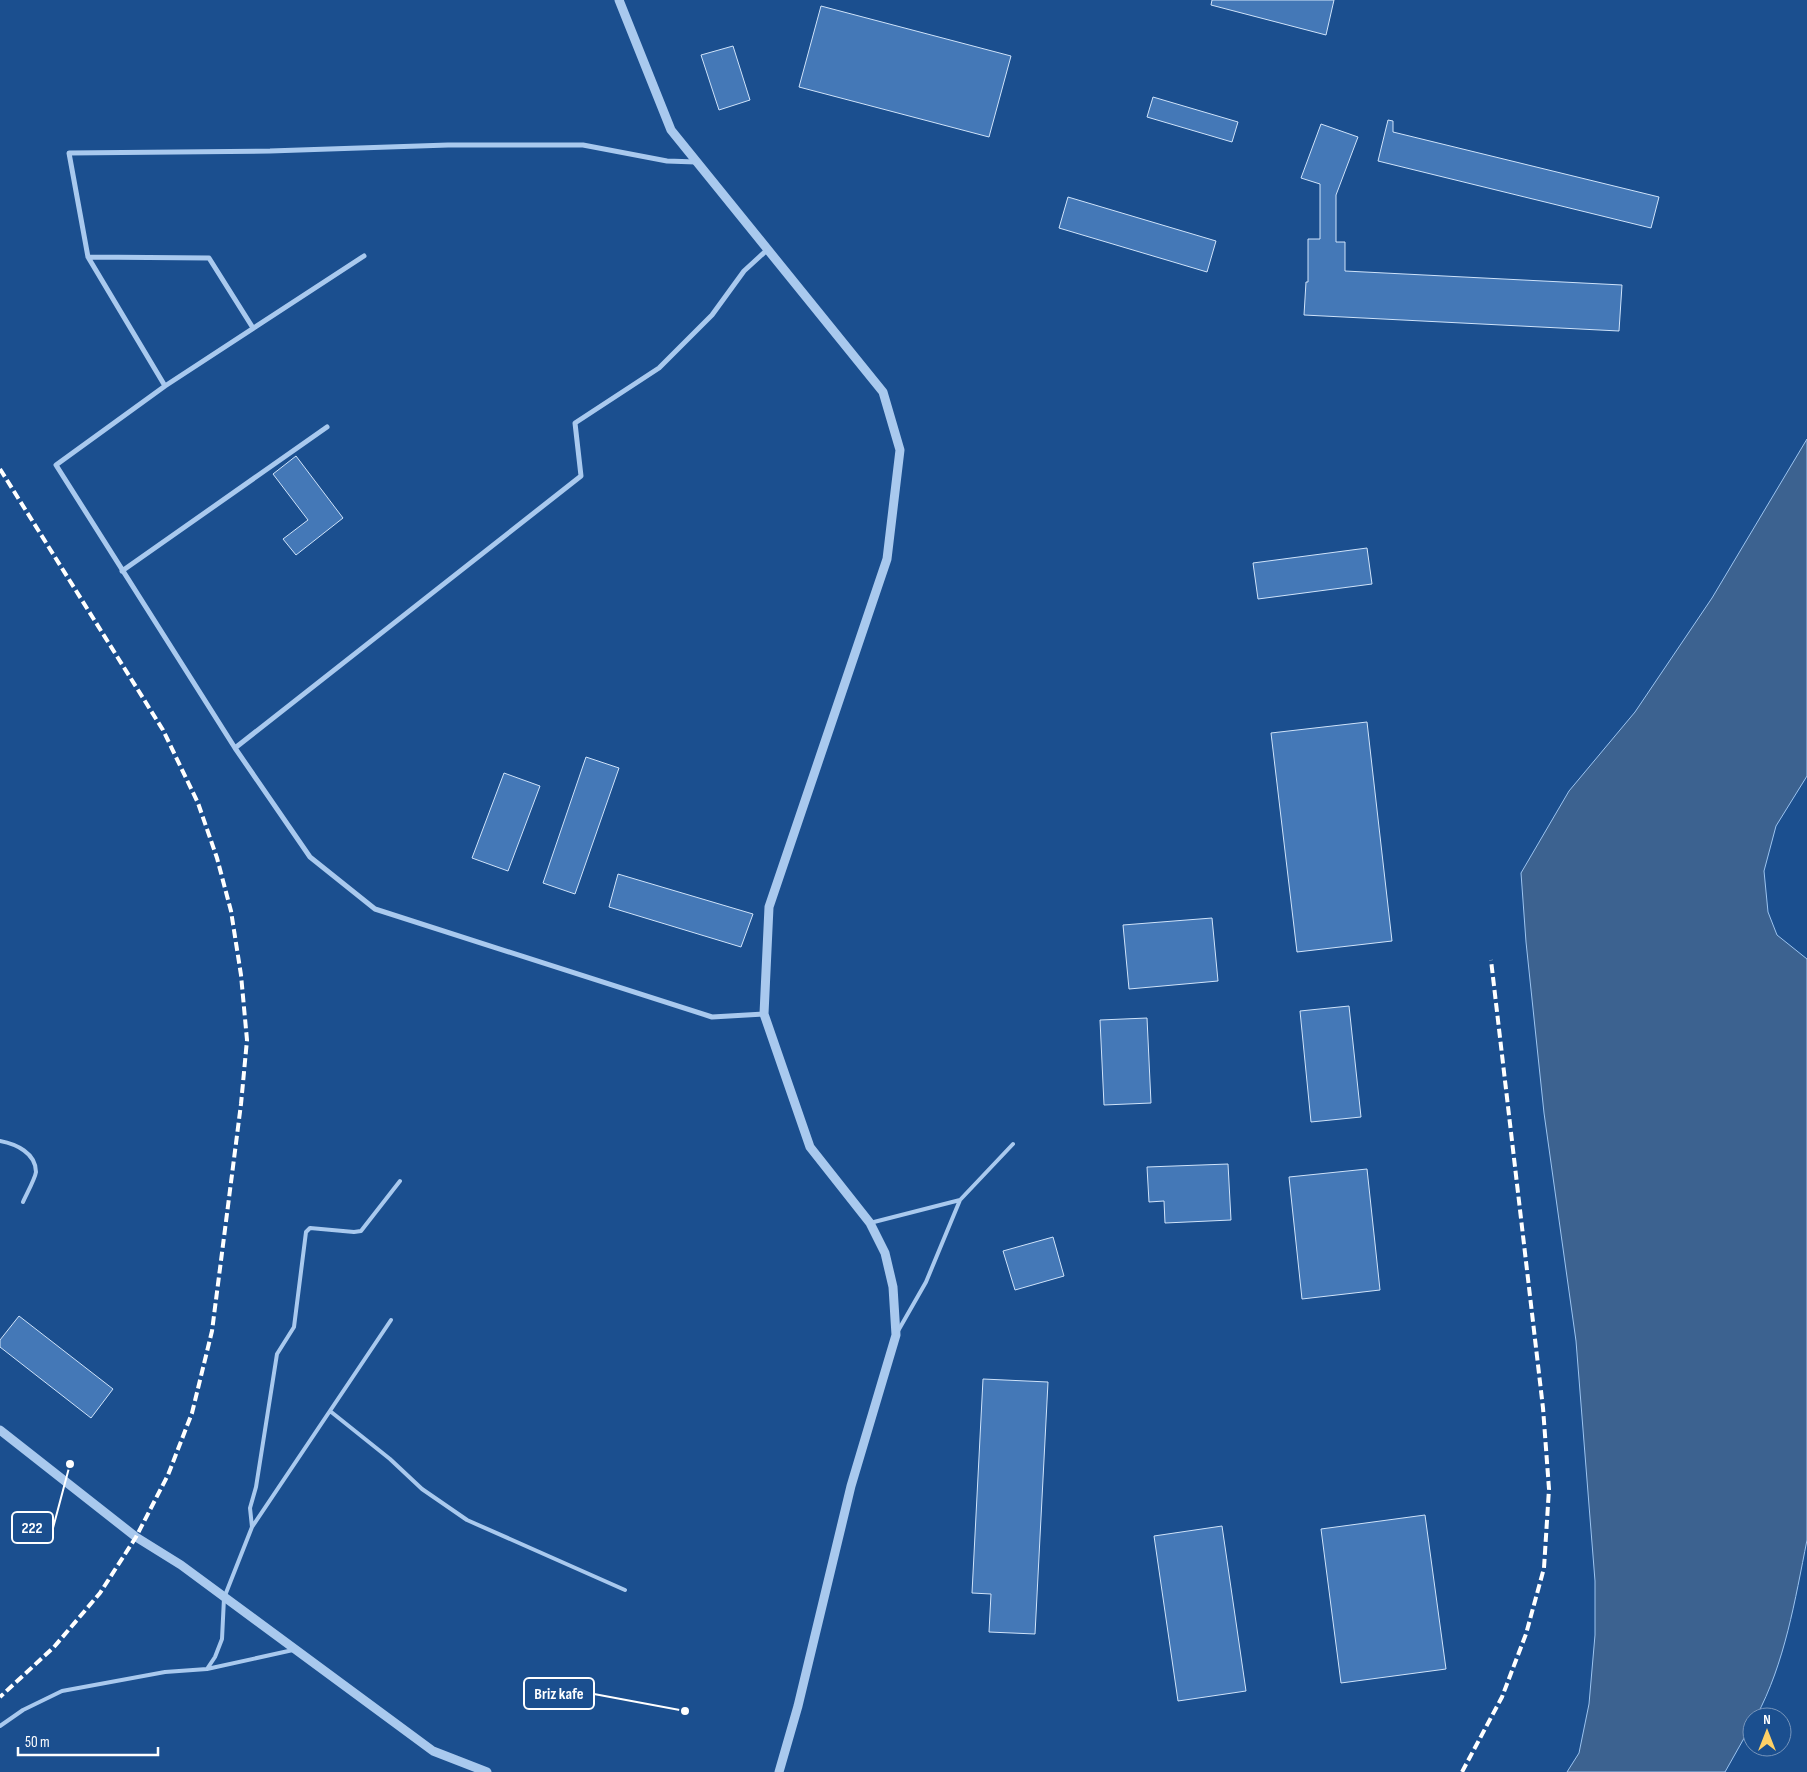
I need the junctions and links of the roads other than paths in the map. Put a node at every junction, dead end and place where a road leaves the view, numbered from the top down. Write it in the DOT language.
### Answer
graph roads {
  1 [pos="619,0"];
  2 [pos="696,162"];
  3 [pos="767,250"];
  4 [pos="364,256"];
  5 [pos="88,257"];
  6 [pos="253,328"];
  7 [pos="165,386"];
  8 [pos="327,427"];
  9 [pos="122,571"];
  10 [pos="235,748"];
  11 [pos="764,1014"];
  12 [pos="0,1141"];
  13 [pos="1013,1144"];
  14 [pos="400,1181"];
  15 [pos="960,1200"];
  16 [pos="24,1202"];
  17 [pos="870,1223"];
  18 [pos="391,1320"];
  19 [pos="896,1335"];
  20 [pos="330,1410"];
  21 [pos="0,1430"];
  22 [pos="252,1527"];
  23 [pos="625,1590"];
  24 [pos="224,1598"];
  25 [pos="296,1650"];
  26 [pos="206,1669"];
  27 [pos="0,1726"];
  28 [pos="487,1772"];
  29 [pos="778,1772"];
  1 -- 2 [label="street"];
  2 -- 3 [label="street"];
  2 -- 5 [label="street"];
  3 -- 10 [label="street"];
  3 -- 11 [label="street"];
  4 -- 6 [label="street"];
  5 -- 6 [label="street"];
  5 -- 7 [label="street"];
  6 -- 7 [label="street"];
  7 -- 9 [label="street"];
  8 -- 9 [label="street"];
  9 -- 10 [label="street"];
  10 -- 11 [label="street"];
  11 -- 17 [label="street"];
  12 -- 16 [label="lane"];
  13 -- 15 [label="lane"];
  14 -- 22 [label="lane"];
  15 -- 17 [label="lane"];
  15 -- 19 [label="lane"];
  17 -- 19 [label="street"];
  18 -- 20 [label="lane"];
  19 -- 29 [label="street"];
  20 -- 22 [label="lane"];
  20 -- 23 [label="lane"];
  21 -- 24 [label="street"];
  22 -- 24 [label="lane"];
  24 -- 25 [label="street"];
  24 -- 26 [label="lane"];
  25 -- 26 [label="lane"];
  25 -- 28 [label="street"];
  26 -- 27 [label="lane"];
}
